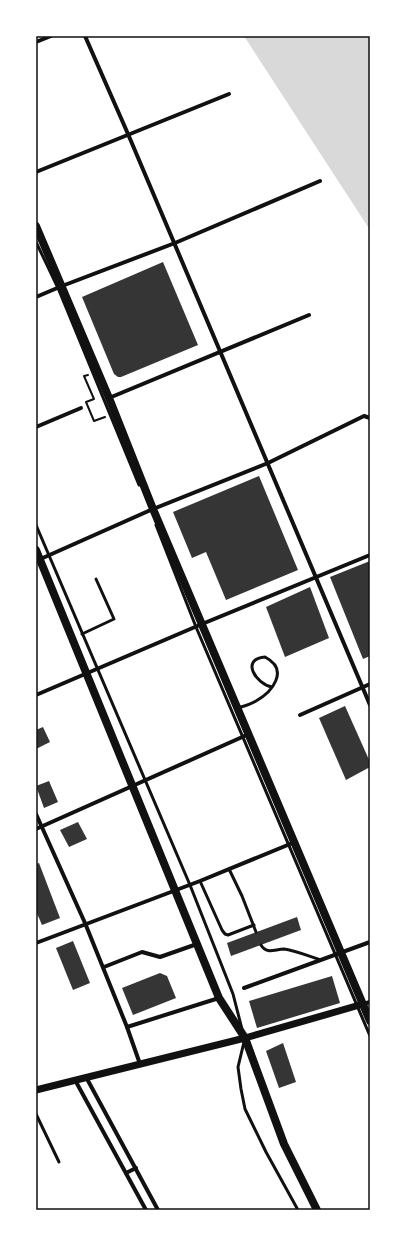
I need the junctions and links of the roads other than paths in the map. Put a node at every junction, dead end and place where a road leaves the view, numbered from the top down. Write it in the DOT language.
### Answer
graph roads {
  1 [pos="51,36"];
  2 [pos="85,36"];
  3 [pos="36,42"];
  4 [pos="229,94"];
  5 [pos="128,134"];
  6 [pos="36,172"];
  7 [pos="320,182"];
  8 [pos="36,226"];
  9 [pos="36,242"];
  10 [pos="175,243"];
  11 [pos="60,287"];
  12 [pos="36,298"];
  13 [pos="309,315"];
  14 [pos="220,351"];
  15 [pos="109,398"];
  16 [pos="81,408"];
  17 [pos="370,418"];
  18 [pos="36,427"];
  19 [pos="268,463"];
  20 [pos="152,510"];
  21 [pos="36,525"];
  22 [pos="36,550"];
  23 [pos="370,555"];
  24 [pos="49,556"];
  25 [pos="38,560"];
  26 [pos="316,577"];
  27 [pos="96,579"];
  28 [pos="199,625"];
  29 [pos="82,634"];
  30 [pos="98,669"];
  31 [pos="86,674"];
  32 [pos="370,684"];
  33 [pos="272,687"];
  34 [pos="363,688"];
  35 [pos="36,695"];
  36 [pos="370,705"];
  37 [pos="238,708"];
  38 [pos="300,715"];
  39 [pos="246,736"];
  40 [pos="145,781"];
  41 [pos="132,787"];
  42 [pos="36,814"];
  43 [pos="41,826"];
  44 [pos="36,829"];
  45 [pos="292,843"];
  46 [pos="229,869"];
  47 [pos="200,881"];
  48 [pos="190,885"];
  49 [pos="174,890"];
  50 [pos="85,923"];
  51 [pos="254,925"];
  52 [pos="256,932"];
  53 [pos="370,942"];
  54 [pos="36,943"];
  55 [pos="197,944"];
  56 [pos="261,945"];
  57 [pos="339,953"];
  58 [pos="321,960"];
  59 [pos="104,967"];
  60 [pos="244,988"];
  61 [pos="219,998"];
  62 [pos="364,1003"];
  63 [pos="370,1021"];
  64 [pos="127,1027"];
  65 [pos="370,1036"];
  66 [pos="245,1038"];
  67 [pos="140,1064"];
  68 [pos="86,1077"];
  69 [pos="75,1080"];
  70 [pos="36,1090"];
  71 [pos="36,1114"];
  72 [pos="59,1162"];
  73 [pos="136,1168"];
  74 [pos="126,1173"];
  75 [pos="146,1210"];
  76 [pos="158,1210"];
  77 [pos="298,1210"];
  78 [pos="317,1210"];
  1 -- 3 [label="street"];
  2 -- 5 [label="street"];
  4 -- 5 [label="street"];
  5 -- 6 [label="street"];
  5 -- 10 [label="street"];
  7 -- 10 [label="street"];
  8 -- 11 [label="main road"];
  9 -- 11 [label="lane"];
  10 -- 11 [label="street"];
  10 -- 14 [label="street"];
  11 -- 12 [label="street"];
  11 -- 15 [label="main road"];
  11 -- 20 [label="lane"];
  13 -- 14 [label="street"];
  14 -- 15 [label="street"];
  14 -- 19 [label="street"];
  15 -- 20 [label="main road"];
  16 -- 18 [label="street"];
  17 -- 19 [label="street"];
  19 -- 20 [label="street"];
  19 -- 26 [label="street"];
  20 -- 24 [label="street"];
  20 -- 28 [label="main road"];
  21 -- 24 [label="lane"];
  22 -- 25 [label="main road"];
  23 -- 26 [label="street"];
  24 -- 25 [label="street"];
  24 -- 29 [label="lane"];
  25 -- 31 [label="main road"];
  26 -- 28 [label="street"];
  26 -- 34 [label="street"];
  27 -- 29 [label="lane"];
  28 -- 30 [label="street"];
  28 -- 37 [label="main road"];
  28 -- 39 [label="lane"];
  29 -- 30 [label="lane"];
  30 -- 31 [label="street"];
  30 -- 40 [label="lane"];
  31 -- 35 [label="street"];
  31 -- 41 [label="main road"];
  32 -- 34 [label="street"];
  33 -- 33 [label="lane"];
  33 -- 37 [label="lane"];
  34 -- 36 [label="street"];
  34 -- 38 [label="street"];
  37 -- 39 [label="main road"];
  39 -- 40 [label="street"];
  39 -- 45 [label="main road"];
  40 -- 41 [label="street"];
  40 -- 48 [label="lane"];
  41 -- 43 [label="street"];
  41 -- 49 [label="main road"];
  42 -- 43 [label="street"];
  43 -- 44 [label="street"];
  43 -- 50 [label="street"];
  45 -- 46 [label="street"];
  45 -- 57 [label="main road"];
  46 -- 47 [label="street"];
  46 -- 51 [label="lane"];
  47 -- 48 [label="street"];
  47 -- 51 [label="lane"];
  48 -- 49 [label="street"];
  48 -- 66 [label="lane"];
  49 -- 50 [label="street"];
  49 -- 55 [label="main road"];
  50 -- 54 [label="street"];
  50 -- 59 [label="street"];
  51 -- 52 [label="lane"];
  53 -- 57 [label="street"];
  55 -- 59 [label="street"];
  55 -- 61 [label="main road"];
  56 -- 58 [label="lane"];
  57 -- 58 [label="street"];
  57 -- 62 [label="main road"];
  58 -- 60 [label="street"];
  59 -- 64 [label="street"];
  61 -- 64 [label="street"];
  61 -- 66 [label="main road"];
  62 -- 63 [label="main road"];
  62 -- 65 [label="lane"];
  62 -- 66 [label="street"];
  64 -- 67 [label="street"];
  66 -- 67 [label="street"];
  66 -- 77 [label="lane"];
  66 -- 78 [label="main road"];
  67 -- 68 [label="street"];
  68 -- 69 [label="street"];
  68 -- 73 [label="street"];
  69 -- 70 [label="street"];
  69 -- 74 [label="street"];
  71 -- 72 [label="lane"];
  73 -- 74 [label="street"];
  73 -- 76 [label="street"];
  74 -- 75 [label="street"];
}
